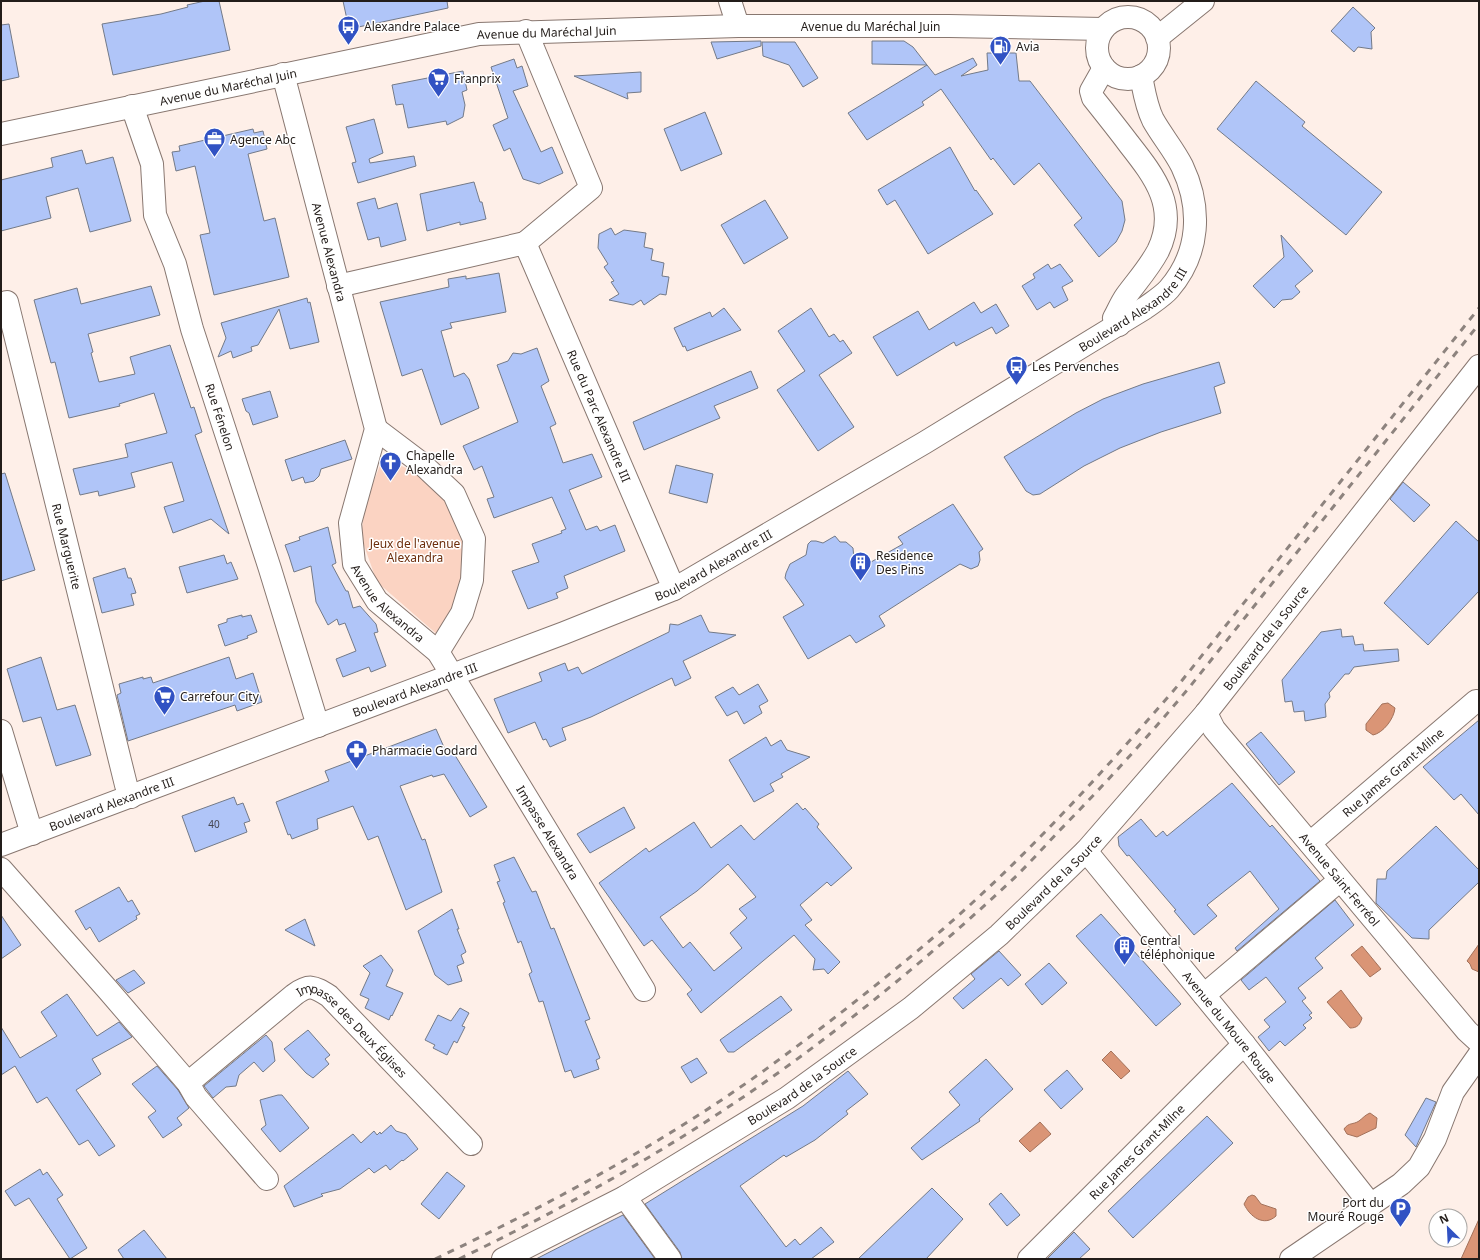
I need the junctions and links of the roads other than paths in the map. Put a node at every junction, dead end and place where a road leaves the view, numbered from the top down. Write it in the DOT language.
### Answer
graph roads {
  1 [pos="730,1"];
  2 [pos="1184,1"];
  3 [pos="1202,1"];
  4 [pos="738,26"];
  5 [pos="1103,29"];
  6 [pos="1151,30"];
  7 [pos="526,31"];
  8 [pos="1104,68"];
  9 [pos="282,74"];
  10 [pos="1141,76"];
  11 [pos="132,106"];
  12 [pos="1,134"];
  13 [pos="525,243"];
  14 [pos="338,286"];
  15 [pos="1,304"];
  16 [pos="1119,325"];
  17 [pos="1479,366"];
  18 [pos="376,429"];
  19 [pos="674,588"];
  20 [pos="438,652"];
  21 [pos="452,675"];
  22 [pos="1476,701"];
  23 [pos="1206,712"];
  24 [pos="318,726"];
  25 [pos="1,731"];
  26 [pos="131,797"];
  27 [pos="32,834"];
  28 [pos="1310,843"];
  29 [pos="1,845"];
  30 [pos="1086,851"];
  31 [pos="1,868"];
  32 [pos="1340,880"];
  33 [pos="644,990"];
  34 [pos="1204,995"];
  35 [pos="1479,1042"];
  36 [pos="1244,1044"];
  37 [pos="1479,1055"];
  38 [pos="188,1083"];
  39 [pos="471,1144"];
  40 [pos="267,1179"];
  41 [pos="625,1198"];
  42 [pos="1370,1204"];
  43 [pos="503,1259"];
  44 [pos="670,1259"];
  45 [pos="1029,1259"];
  46 [pos="1291,1259"];
  1 -- 4 [label="street"];
  2 -- 6 [label="street"];
  3 -- 6 [label="street"];
  4 -- 5 [label="street, Avenue du Maréchal Juin"];
  4 -- 7 [label="street, Avenue du Maréchal Juin"];
  5 -- 6 [label="street"];
  5 -- 8 [label="street"];
  6 -- 10 [label="street"];
  7 -- 9 [label="street, Avenue du Maréchal Juin"];
  7 -- 13 [label="street"];
  8 -- 10 [label="street"];
  8 -- 16 [label="street"];
  9 -- 11 [label="street, Avenue du Maréchal Juin"];
  9 -- 14 [label="street, Avenue Alexandra"];
  10 -- 16 [label="street, Boulevard Alexandre III"];
  11 -- 12 [label="street, Avenue du Maréchal Juin"];
  11 -- 24 [label="street, Rue Fénelon"];
  13 -- 14 [label="street"];
  13 -- 19 [label="street, Rue du Parc Alexandre III"];
  14 -- 18 [label="street, Avenue Alexandra"];
  15 -- 26 [label="street, Rue Marguerite"];
  16 -- 19 [label="street, Boulevard Alexandre III"];
  17 -- 23 [label="street, Boulevard de la Source"];
  18 -- 20 [label="street, Avenue Alexandra"];
  18 -- 20 [label="street, Avenue Alexandra"];
  19 -- 21 [label="street, Boulevard Alexandre III"];
  20 -- 21 [label="street, Avenue Alexandra"];
  21 -- 24 [label="street, Boulevard Alexandre III"];
  21 -- 33 [label="street, Impasse Alexandra"];
  22 -- 28 [label="street, Rue James Grant-Milne"];
  23 -- 28 [label="street, Avenue Saint-Ferréol"];
  23 -- 30 [label="street, Boulevard de la Source"];
  24 -- 26 [label="street, Boulevard Alexandre III"];
  25 -- 27 [label="street"];
  26 -- 27 [label="street, Boulevard Alexandre III"];
  27 -- 29 [label="street, Boulevard Alexandre III"];
  28 -- 32 [label="street, Avenue Saint-Ferréol"];
  30 -- 34 [label="street, Avenue du Moure Rouge"];
  30 -- 41 [label="street, Boulevard de la Source"];
  31 -- 38 [label="street"];
  32 -- 34 [label="street"];
  32 -- 35 [label="street, Avenue Saint-Ferréol"];
  34 -- 36 [label="street, Avenue du Moure Rouge"];
  36 -- 42 [label="street, Avenue du Moure Rouge"];
  36 -- 45 [label="street, Rue James Grant-Milne"];
  37 -- 42 [label="street"];
  38 -- 39 [label="street, Impasse des Deux Églises"];
  38 -- 40 [label="street"];
  41 -- 43 [label="street, Boulevard de la Source"];
  41 -- 44 [label="street"];
  42 -- 46 [label="street"];
}
